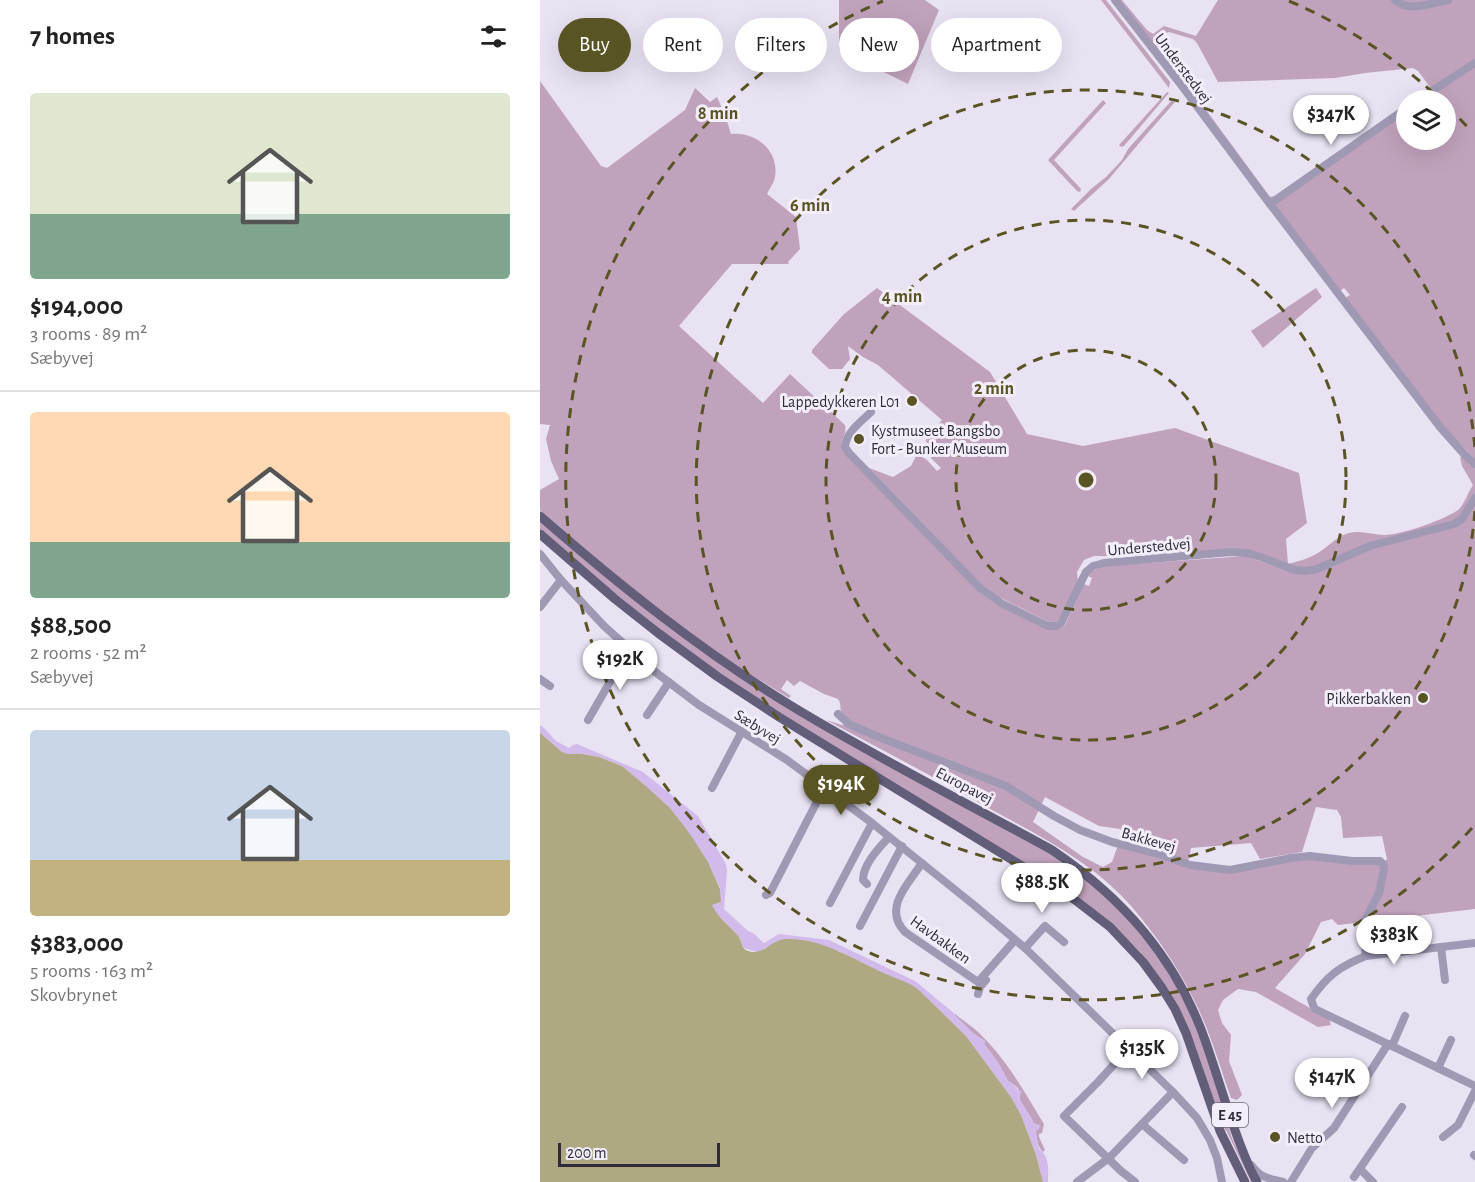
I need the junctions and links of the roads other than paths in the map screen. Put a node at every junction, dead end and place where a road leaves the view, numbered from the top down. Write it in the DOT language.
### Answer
graph roads {
  1 [pos="1115,0"];
  2 [pos="1395,0"];
  3 [pos="1448,0"];
  4 [pos="1475,63"];
  5 [pos="1433,90"];
  6 [pos="1396,116"];
  7 [pos="1270,204"];
  8 [pos="871,412"];
  9 [pos="1475,464"];
  10 [pos="1475,498"];
  11 [pos="540,516"];
  12 [pos="540,534"];
  13 [pos="540,554"];
  14 [pos="561,580"];
  15 [pos="540,607"];
  16 [pos="629,649"];
  17 [pos="540,679"];
  18 [pos="669,682"];
  19 [pos="550,686"];
  20 [pos="838,714"];
  21 [pos="647,715"];
  22 [pos="588,720"];
  23 [pos="742,731"];
  24 [pos="712,788"];
  25 [pos="824,788"];
  26 [pos="872,823"];
  27 [pos="890,837"];
  28 [pos="902,846"];
  29 [pos="922,863"];
  30 [pos="867,884"];
  31 [pos="766,895"];
  32 [pos="830,903"];
  33 [pos="860,926"];
  34 [pos="1064,942"];
  35 [pos="1475,943"];
  36 [pos="1019,944"];
  37 [pos="1441,947"];
  38 [pos="1366,956"];
  39 [pos="1445,980"];
  40 [pos="978,994"];
  41 [pos="1405,1016"];
  42 [pos="1451,1040"];
  43 [pos="1390,1045"];
  44 [pos="1128,1049"];
  45 [pos="1438,1068"];
  46 [pos="1475,1086"];
  47 [pos="1475,1091"];
  48 [pos="1173,1092"];
  49 [pos="1402,1107"];
  50 [pos="1142,1124"];
  51 [pos="1443,1137"];
  52 [pos="1109,1158"];
  53 [pos="1245,1158"];
  54 [pos="1184,1160"];
  55 [pos="1360,1169"];
  56 [pos="1354,1177"];
  57 [pos="1077,1182"];
  58 [pos="1135,1182"];
  59 [pos="1222,1182"];
  60 [pos="1245,1182"];
  61 [pos="1257,1182"];
  62 [pos="1277,1182"];
  63 [pos="1291,1182"];
  64 [pos="1373,1182"];
  1 -- 7 [label="street, Understedvej"];
  2 -- 3 [label="street"];
  4 -- 5 [label="street"];
  6 -- 7 [label="street"];
  7 -- 9 [label="street, Understedvej"];
  8 -- 10 [label="street, Understedvej"];
  11 -- 53 [label="main road, Europavej / E 45"];
  12 -- 60 [label="main road, E 45"];
  13 -- 14 [label="street, Sæbyvej"];
  14 -- 15 [label="street"];
  14 -- 16 [label="street, Sæbyvej"];
  16 -- 18 [label="street, Sæbyvej"];
  16 -- 22 [label="street"];
  17 -- 19 [label="street"];
  18 -- 21 [label="street"];
  18 -- 23 [label="street, Sæbyvej"];
  20 -- 38 [label="street, Bakkevej"];
  23 -- 24 [label="street"];
  23 -- 25 [label="street, Sæbyvej"];
  25 -- 26 [label="street, Sæbyvej"];
  25 -- 31 [label="street"];
  26 -- 27 [label="street, Sæbyvej"];
  26 -- 32 [label="street"];
  27 -- 28 [label="street, Sæbyvej"];
  27 -- 30 [label="street"];
  28 -- 29 [label="street, Sæbyvej"];
  28 -- 33 [label="street"];
  29 -- 36 [label="street, Sæbyvej"];
  29 -- 36 [label="street, Havbakken"];
  34 -- 36 [label="street"];
  35 -- 37 [label="street"];
  36 -- 40 [label="street"];
  36 -- 44 [label="street, Sæbyvej"];
  37 -- 38 [label="street"];
  37 -- 39 [label="street"];
  38 -- 43 [label="street"];
  41 -- 43 [label="street"];
  42 -- 45 [label="street"];
  43 -- 45 [label="street"];
  43 -- 63 [label="street"];
  44 -- 48 [label="street, Sæbyvej"];
  44 -- 52 [label="street"];
  45 -- 46 [label="street"];
  47 -- 51 [label="street"];
  48 -- 50 [label="street"];
  48 -- 59 [label="street, Sæbyvej"];
  49 -- 55 [label="street"];
  50 -- 52 [label="street"];
  50 -- 54 [label="street"];
  52 -- 57 [label="street"];
  52 -- 58 [label="street"];
  53 -- 61 [label="main road, Europavej / E 45"];
  53 -- 62 [label="street"];
  55 -- 56 [label="street"];
  55 -- 64 [label="street"];
}
